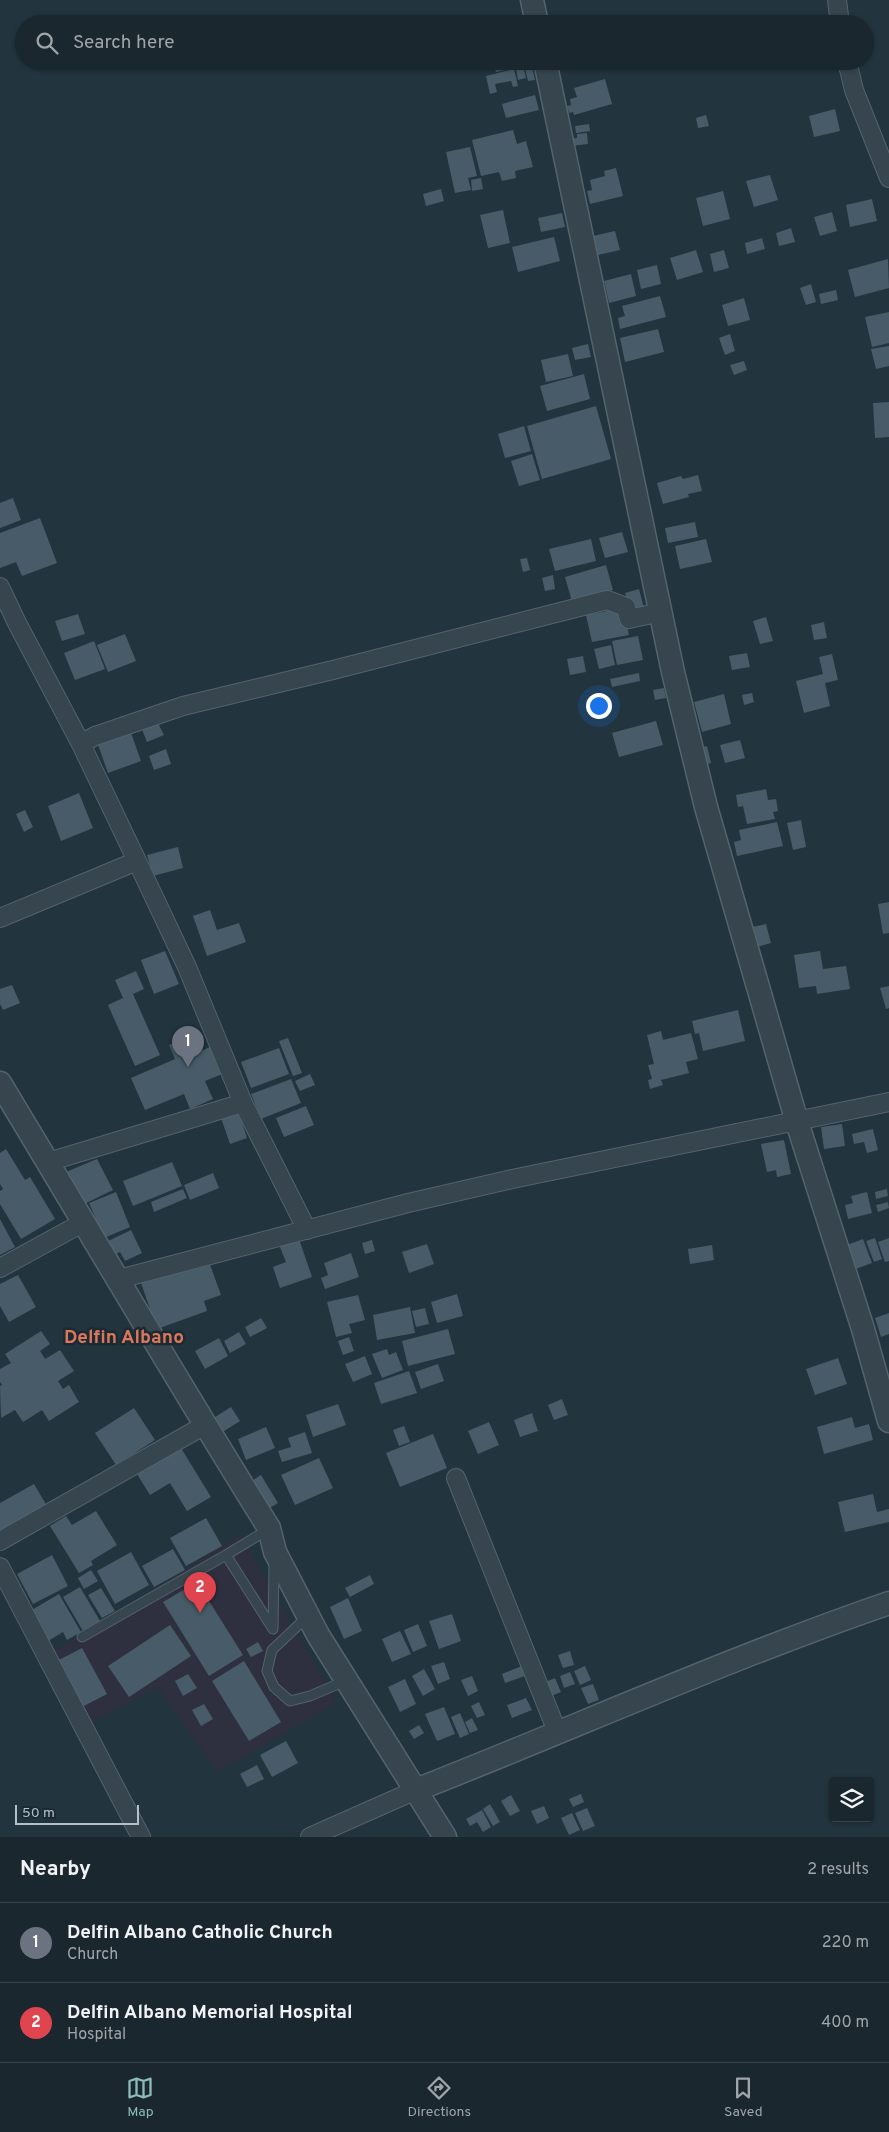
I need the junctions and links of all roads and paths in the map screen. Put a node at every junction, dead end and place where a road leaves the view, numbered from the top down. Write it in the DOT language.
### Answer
graph roads {
  1 [pos="532,0"];
  2 [pos="837,0"];
  3 [pos="535,15"];
  4 [pos="839,15"];
  5 [pos="547,70"];
  6 [pos="849,70"];
  7 [pos="889,178"];
  8 [pos="0,587"];
  9 [pos="661,612"];
  10 [pos="81,744"];
  11 [pos="137,861"];
  12 [pos="0,918"];
  13 [pos="0,1083"];
  14 [pos="889,1102"];
  15 [pos="243,1103"];
  16 [pos="797,1122"];
  17 [pos="48,1162"];
  18 [pos="84,1222"];
  19 [pos="307,1230"];
  20 [pos="0,1268"];
  21 [pos="118,1279"];
  22 [pos="889,1421"];
  23 [pos="204,1425"];
  24 [pos="456,1478"];
  25 [pos="269,1528"];
  26 [pos="0,1541"];
  27 [pos="274,1552"];
  28 [pos="226,1556"];
  29 [pos="0,1567"];
  30 [pos="889,1603"];
  31 [pos="309,1616"];
  32 [pos="82,1637"];
  33 [pos="345,1681"];
  34 [pos="558,1734"];
  35 [pos="416,1790"];
  36 [pos="141,1837"];
  37 [pos="310,1837"];
  38 [pos="445,1837"];
  1 -- 3 [label="street"];
  2 -- 4 [label="street"];
  5 -- 9 [label="street"];
  6 -- 7 [label="street"];
  8 -- 10 [label="street"];
  9 -- 10 [label="street"];
  9 -- 16 [label="street"];
  10 -- 11 [label="street"];
  11 -- 12 [label="street"];
  11 -- 15 [label="street"];
  13 -- 17 [label="street"];
  14 -- 16 [label="street"];
  15 -- 17 [label="street"];
  15 -- 19 [label="street"];
  16 -- 19 [label="street"];
  16 -- 22 [label="street"];
  17 -- 18 [label="street"];
  18 -- 20 [label="street"];
  18 -- 21 [label="street"];
  19 -- 21 [label="street"];
  21 -- 23 [label="street"];
  23 -- 25 [label="street"];
  23 -- 26 [label="street"];
  24 -- 34 [label="street"];
  25 -- 27 [label="street"];
  25 -- 28 [label="lane"];
  27 -- 28 [label="lane"];
  27 -- 31 [label="street"];
  28 -- 32 [label="lane"];
  29 -- 36 [label="street"];
  30 -- 34 [label="street"];
  31 -- 33 [label="street"];
  31 -- 33 [label="lane"];
  33 -- 35 [label="street"];
  34 -- 35 [label="street"];
  35 -- 37 [label="street"];
  35 -- 38 [label="street"];
}
